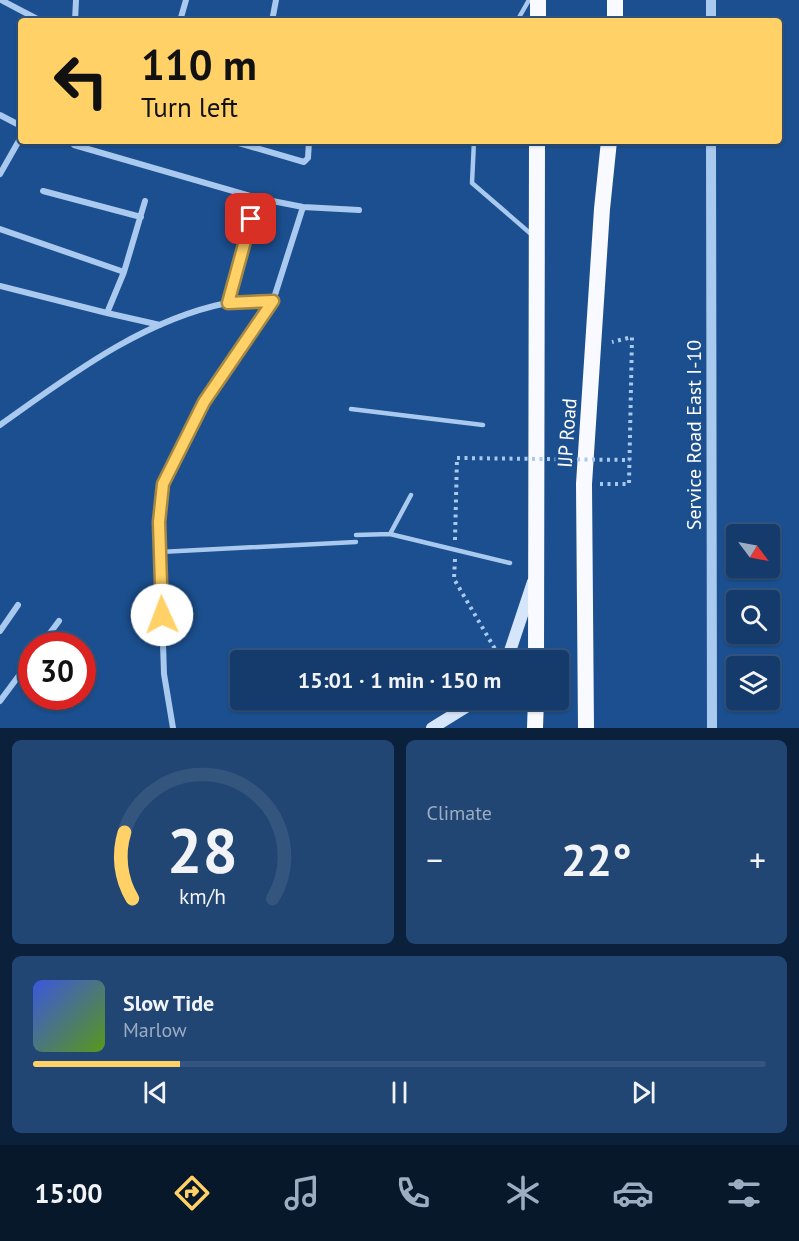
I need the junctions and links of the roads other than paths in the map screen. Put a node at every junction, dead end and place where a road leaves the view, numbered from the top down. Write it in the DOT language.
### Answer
graph roads {
  1 [pos="1,0"];
  2 [pos="76,0"];
  3 [pos="186,0"];
  4 [pos="276,0"];
  5 [pos="529,0"];
  6 [pos="538,0"];
  7 [pos="615,0"];
  8 [pos="711,0"];
  9 [pos="35,18"];
  10 [pos="75,18"];
  11 [pos="181,18"];
  12 [pos="273,18"];
  13 [pos="519,18"];
  14 [pos="538,18"];
  15 [pos="615,18"];
  16 [pos="711,18"];
  17 [pos="0,115"];
  18 [pos="18,124"];
  19 [pos="18,142"];
  20 [pos="73,144"];
  21 [pos="241,144"];
  22 [pos="309,144"];
  23 [pos="474,144"];
  24 [pos="537,144"];
  25 [pos="609,144"];
  26 [pos="711,144"];
  27 [pos="0,174"];
  28 [pos="43,191"];
  29 [pos="257,198"];
  30 [pos="146,201"];
  31 [pos="303,207"];
  32 [pos="359,210"];
  33 [pos="141,217"];
  34 [pos="0,229"];
  35 [pos="537,239"];
  36 [pos="124,272"];
  37 [pos="0,286"];
  38 [pos="273,301"];
  39 [pos="228,303"];
  40 [pos="107,313"];
  41 [pos="160,325"];
  42 [pos="351,409"];
  43 [pos="0,425"];
  44 [pos="483,425"];
  45 [pos="411,495"];
  46 [pos="390,534"];
  47 [pos="356,535"];
  48 [pos="356,543"];
  49 [pos="160,552"];
  50 [pos="510,563"];
  51 [pos="536,573"];
  52 [pos="18,605"];
  53 [pos="59,621"];
  54 [pos="0,631"];
  55 [pos="51,632"];
  56 [pos="510,650"];
  57 [pos="536,650"];
  58 [pos="18,677"];
  59 [pos="0,701"];
  60 [pos="461,710"];
  61 [pos="536,710"];
  62 [pos="173,728"];
  63 [pos="432,728"];
  64 [pos="536,728"];
  65 [pos="586,728"];
  66 [pos="712,728"];
  1 -- 9 [label="street"];
  2 -- 10 [label="street"];
  3 -- 11 [label="street"];
  4 -- 12 [label="street"];
  5 -- 13 [label="lane"];
  6 -- 14 [label="highway"];
  7 -- 15 [label="highway"];
  8 -- 16 [label="street"];
  17 -- 18 [label="street"];
  19 -- 27 [label="street"];
  20 -- 29 [label="street"];
  21 -- 22 [label="street"];
  23 -- 35 [label="lane"];
  24 -- 35 [label="highway, IJP Road"];
  25 -- 65 [label="highway, IJP Road"];
  26 -- 66 [label="street, Service Road East I-10"];
  28 -- 33 [label="street"];
  29 -- 31 [label="street"];
  29 -- 39 [label="street"];
  30 -- 33 [label="street"];
  31 -- 32 [label="street"];
  31 -- 38 [label="street"];
  33 -- 36 [label="street"];
  34 -- 36 [label="street"];
  35 -- 51 [label="highway, IJP Road"];
  36 -- 40 [label="street"];
  37 -- 40 [label="street"];
  38 -- 39 [label="street"];
  38 -- 49 [label="street"];
  39 -- 41 [label="street"];
  40 -- 41 [label="street"];
  41 -- 43 [label="street"];
  42 -- 44 [label="lane"];
  45 -- 46 [label="lane"];
  46 -- 47 [label="lane"];
  46 -- 50 [label="lane"];
  48 -- 49 [label="lane"];
  49 -- 62 [label="street"];
  51 -- 56 [label="main road"];
  51 -- 57 [label="highway, IJP Road"];
  52 -- 54 [label="street"];
  53 -- 55 [label="street"];
  58 -- 59 [label="street"];
  60 -- 63 [label="main road"];
  61 -- 64 [label="highway"];
}
